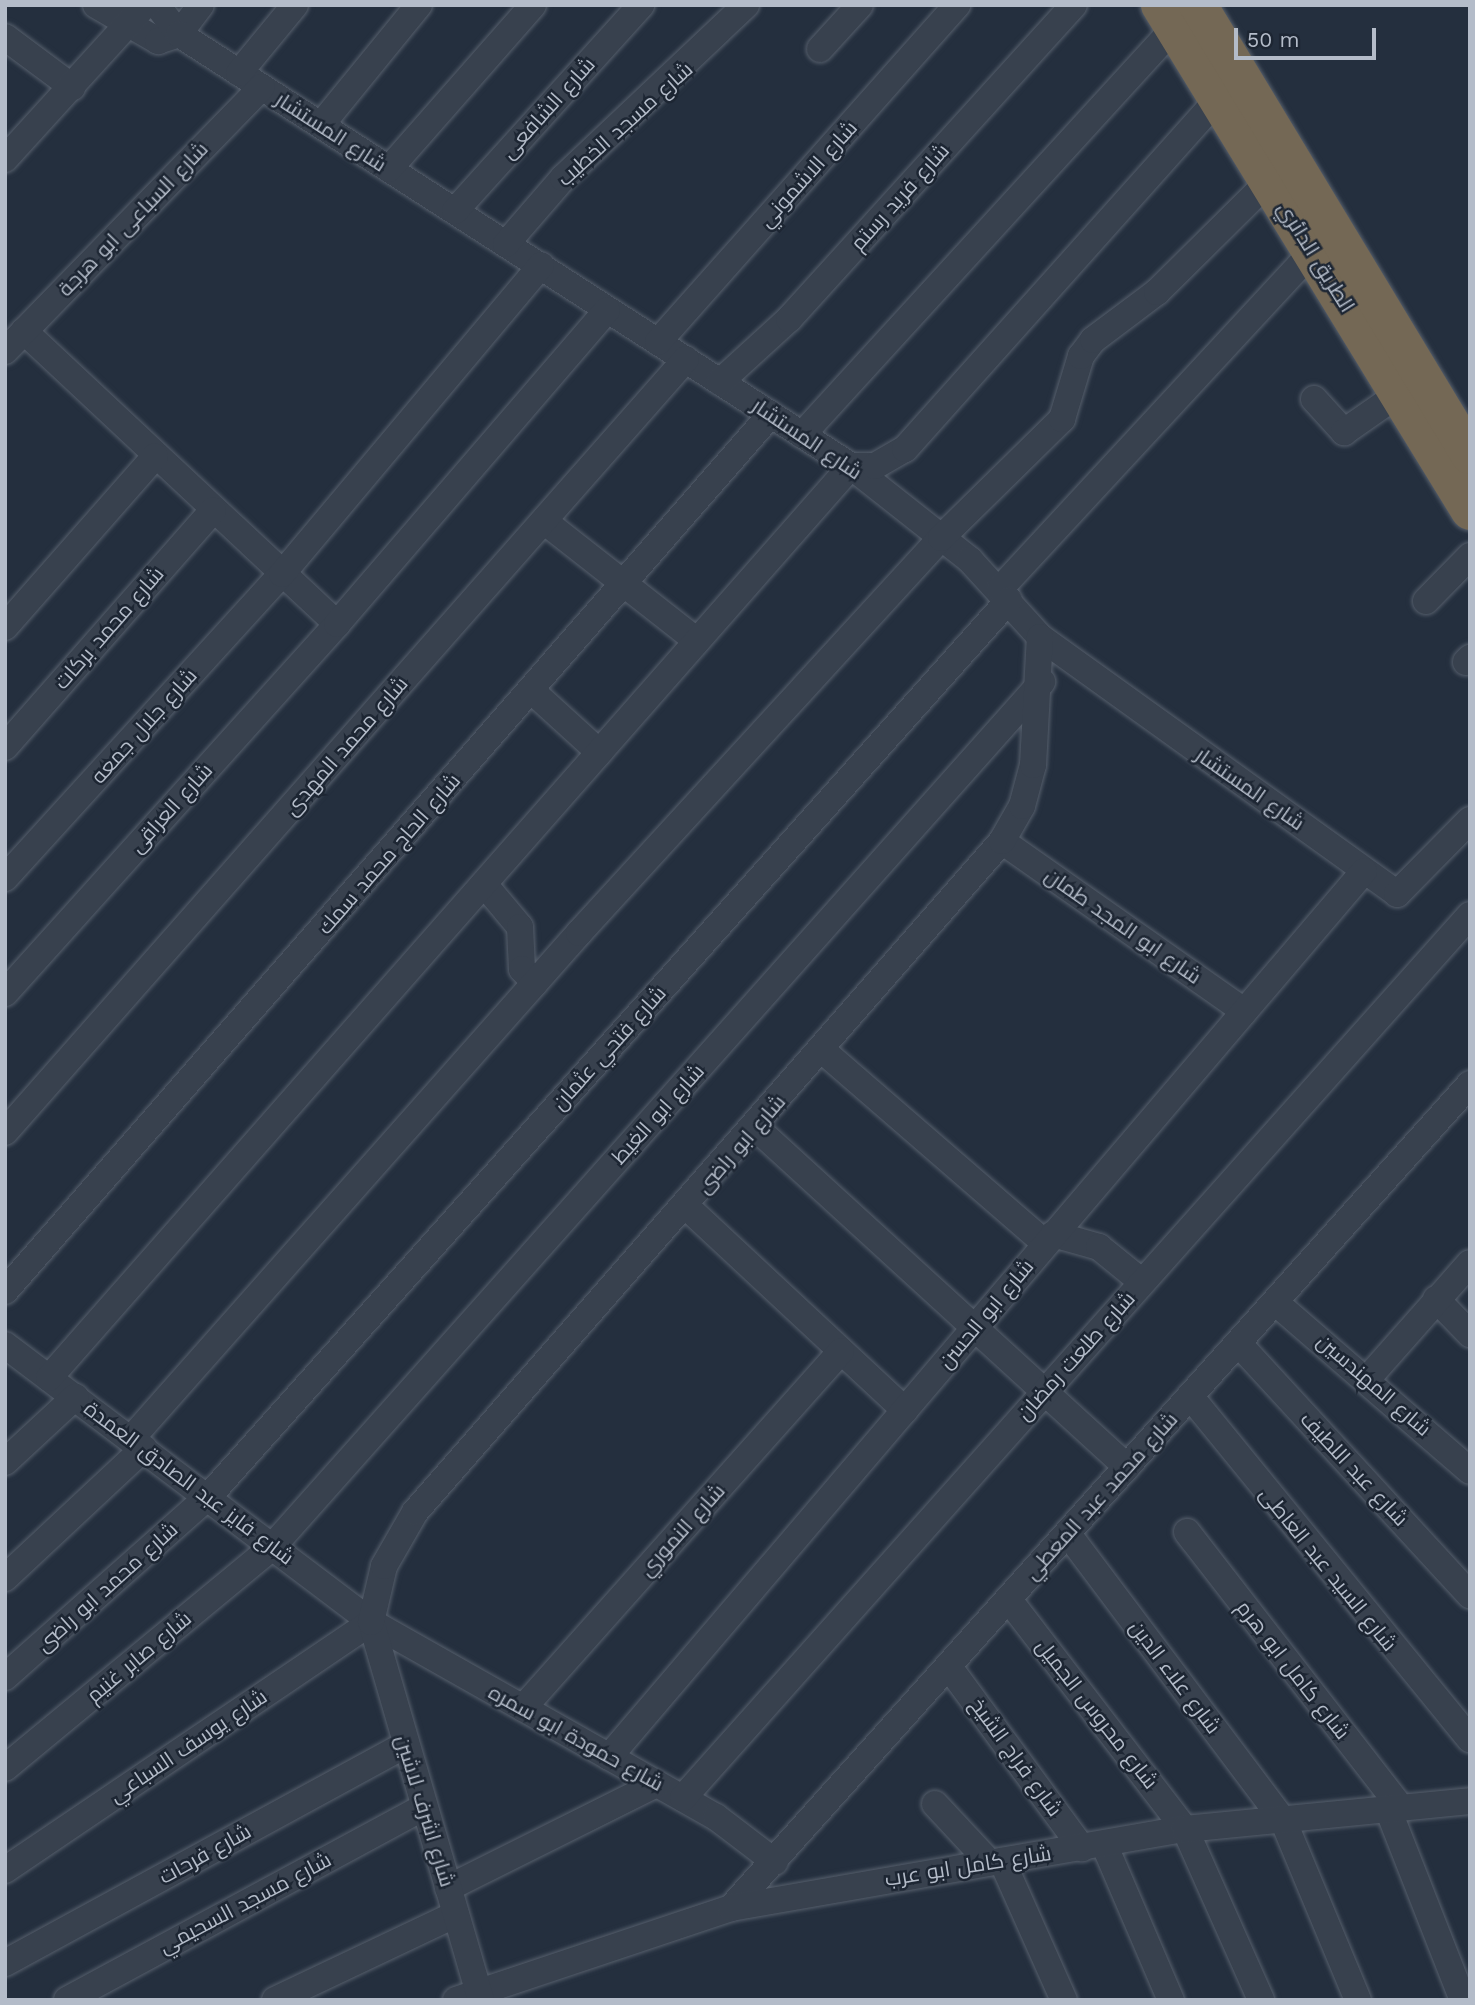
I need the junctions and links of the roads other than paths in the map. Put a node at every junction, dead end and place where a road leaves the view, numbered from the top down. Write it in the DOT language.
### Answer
graph roads {
  1 [pos="96,5"];
  2 [pos="145,5"];
  3 [pos="157,5"];
  4 [pos="201,5"];
  5 [pos="295,5"];
  6 [pos="419,5"];
  7 [pos="533,5"];
  8 [pos="641,5"];
  9 [pos="746,5"];
  10 [pos="860,5"];
  11 [pos="957,5"];
  12 [pos="1074,5"];
  13 [pos="1177,13"];
  14 [pos="127,28"];
  15 [pos="179,34"];
  16 [pos="5,37"];
  17 [pos="820,49"];
  18 [pos="250,80"];
  19 [pos="72,87"];
  20 [pos="1218,99"];
  21 [pos="321,125"];
  22 [pos="10,146"];
  23 [pos="389,169"];
  24 [pos="1269,181"];
  25 [pos="455,211"];
  26 [pos="506,244"];
  27 [pos="1312,251"];
  28 [pos="541,265"];
  29 [pos="607,310"];
  30 [pos="24,331"];
  31 [pos="658,342"];
  32 [pos="5,351"];
  33 [pos="686,359"];
  34 [pos="720,382"];
  35 [pos="1412,386"];
  36 [pos="1314,398"];
  37 [pos="771,414"];
  38 [pos="802,435"];
  39 [pos="1470,455"];
  40 [pos="155,456"];
  41 [pos="851,466"];
  42 [pos="214,510"];
  43 [pos="1470,511"];
  44 [pos="544,521"];
  45 [pos="941,538"];
  46 [pos="1470,556"];
  47 [pos="282,574"];
  48 [pos="625,585"];
  49 [pos="1005,595"];
  50 [pos="1426,601"];
  51 [pos="337,624"];
  52 [pos="5,627"];
  53 [pos="1040,637"];
  54 [pos="697,641"];
  55 [pos="1042,682"];
  56 [pos="532,691"];
  57 [pos="5,747"];
  58 [pos="599,752"];
  59 [pos="1470,820"];
  60 [pos="1002,841"];
  61 [pos="1364,871"];
  62 [pos="5,878"];
  63 [pos="484,884"];
  64 [pos="1470,915"];
  65 [pos="535,983"];
  66 [pos="5,993"];
  67 [pos="1244,1011"];
  68 [pos="822,1050"];
  69 [pos="1470,1083"];
  70 [pos="755,1127"];
  71 [pos="5,1132"];
  72 [pos="687,1207"];
  73 [pos="1049,1239"];
  74 [pos="1470,1263"];
  75 [pos="1142,1282"];
  76 [pos="5,1291"];
  77 [pos="1436,1300"];
  78 [pos="1275,1302"];
  79 [pos="975,1328"];
  80 [pos="1470,1334"];
  81 [pos="1238,1343"];
  82 [pos="5,1345"];
  83 [pos="841,1351"];
  84 [pos="1369,1377"];
  85 [pos="50,1378"];
  86 [pos="1045,1392"];
  87 [pos="1190,1396"];
  88 [pos="75,1397"];
  89 [pos="905,1410"];
  90 [pos="137,1443"];
  91 [pos="5,1462"];
  92 [pos="1127,1467"];
  93 [pos="1470,1471"];
  94 [pos="209,1496"];
  95 [pos="1187,1532"];
  96 [pos="1068,1534"];
  97 [pos="273,1546"];
  98 [pos="5,1578"];
  99 [pos="1470,1595"];
  100 [pos="1009,1600"];
  101 [pos="371,1622"];
  102 [pos="949,1667"];
  103 [pos="5,1677"];
  104 [pos="523,1708"];
  105 [pos="1470,1738"];
  106 [pos="405,1745"];
  107 [pos="609,1757"];
  108 [pos="5,1768"];
  109 [pos="657,1784"];
  110 [pos="683,1798"];
  111 [pos="1470,1801"];
  112 [pos="935,1804"];
  113 [pos="424,1807"];
  114 [pos="1394,1808"];
  115 [pos="1283,1820"];
  116 [pos="1185,1829"];
  117 [pos="1093,1846"];
  118 [pos="775,1862"];
  119 [pos="995,1862"];
  120 [pos="5,1870"];
  121 [pos="448,1888"];
  122 [pos="731,1908"];
  123 [pos="456,1914"];
  124 [pos="5,1963"];
  125 [pos="471,1997"];
  126 [pos="67,2000"];
  127 [pos="275,2000"];
  128 [pos="1064,2000"];
  129 [pos="1171,2000"];
  130 [pos="1261,2000"];
  131 [pos="1358,2000"];
  132 [pos="1463,2000"];
  1 -- 14 [label="street"];
  2 -- 14 [label="street"];
  3 -- 15 [label="street, شارع المستشار"];
  4 -- 15 [label="street"];
  5 -- 18 [label="street, شارع السباعى ابو هرجة"];
  6 -- 21 [label="street"];
  7 -- 23 [label="street"];
  8 -- 25 [label="street, شارع الشافعى"];
  9 -- 26 [label="street, شارع مسجد الخطيب"];
  10 -- 17 [label="street"];
  11 -- 31 [label="street, شارع الاشموني"];
  12 -- 34 [label="street, شارع فريد رستم"];
  13 -- 20 [label="highway, الطريق الدائري"];
  13 -- 35 [label="highway, الطريق الدائري"];
  13 -- 38 [label="street"];
  14 -- 15 [label="street"];
  14 -- 19 [label="street"];
  15 -- 18 [label="street, شارع المستشار"];
  16 -- 19 [label="street"];
  18 -- 21 [label="street, شارع المستشار"];
  18 -- 30 [label="street, شارع السباعى ابو هرجة"];
  19 -- 22 [label="street"];
  20 -- 24 [label="highway, الطريق الدائري"];
  20 -- 41 [label="street"];
  21 -- 23 [label="street, شارع المستشار"];
  23 -- 25 [label="street, شارع المستشار"];
  24 -- 27 [label="highway, الطريق الدائري"];
  24 -- 45 [label="street"];
  25 -- 26 [label="street, شارع المستشار"];
  26 -- 28 [label="street, شارع المستشار"];
  27 -- 35 [label="highway, الطريق الدائري"];
  27 -- 49 [label="street, شارع فتحي عثمان"];
  28 -- 29 [label="street, شارع المستشار"];
  28 -- 47 [label="street, شارع جلال جمعه"];
  29 -- 31 [label="street, شارع المستشار"];
  29 -- 51 [label="street, شارع العراقى"];
  30 -- 32 [label="street, شارع السباعى ابو هرجة"];
  30 -- 40 [label="street"];
  31 -- 33 [label="street, شارع المستشار"];
  33 -- 34 [label="street, شارع المستشار"];
  33 -- 44 [label="street, شارع محمد المهدى"];
  34 -- 37 [label="street, شارع المستشار"];
  35 -- 36 [label="street"];
  35 -- 39 [label="highway, الطريق الدائري"];
  35 -- 43 [label="highway, الطريق الدائري"];
  37 -- 38 [label="street, شارع المستشار"];
  37 -- 48 [label="street, شارع الحاج محمد سمك"];
  38 -- 41 [label="street, شارع المستشار"];
  40 -- 42 [label="street"];
  40 -- 52 [label="street"];
  41 -- 45 [label="street, شارع المستشار"];
  41 -- 54 [label="street"];
  42 -- 47 [label="street"];
  42 -- 57 [label="street, شارع محمد بركات"];
  44 -- 48 [label="street"];
  44 -- 71 [label="street, شارع محمد المهدى"];
  45 -- 49 [label="street, شارع المستشار"];
  45 -- 65 [label="street"];
  46 -- 50 [label="street"];
  47 -- 51 [label="street"];
  47 -- 62 [label="street, شارع جلال جمعه"];
  48 -- 54 [label="street"];
  48 -- 56 [label="street, شارع الحاج محمد سمك"];
  49 -- 53 [label="street, شارع المستشار"];
  49 -- 94 [label="street, شارع فتحي عثمان"];
  51 -- 66 [label="street, شارع العراقى"];
  53 -- 55 [label="street, شارع ابو راضى"];
  53 -- 61 [label="street, شارع المستشار"];
  54 -- 58 [label="street"];
  55 -- 60 [label="street, شارع ابو راضى"];
  55 -- 97 [label="street, شارع ابو الغيط"];
  56 -- 58 [label="street"];
  56 -- 76 [label="street, شارع الحاج محمد سمك"];
  58 -- 63 [label="street"];
  59 -- 61 [label="street, شارع المستشار"];
  60 -- 67 [label="street, شارع ابو المجد طمان"];
  60 -- 68 [label="street, شارع ابو راضى"];
  61 -- 67 [label="street, شارع ابو الحسن"];
  63 -- 65 [label="street"];
  63 -- 85 [label="street"];
  64 -- 75 [label="street, شارع طلعت رمضان"];
  65 -- 90 [label="street"];
  67 -- 73 [label="street, شارع ابو الحسن"];
  68 -- 70 [label="street, شارع ابو راضى"];
  68 -- 73 [label="street"];
  69 -- 78 [label="street, شارع محمد عبد المعطي"];
  70 -- 72 [label="street, شارع ابو راضى"];
  70 -- 79 [label="street"];
  72 -- 83 [label="street"];
  72 -- 101 [label="street, شارع ابو راضى"];
  73 -- 75 [label="street"];
  73 -- 79 [label="street, شارع ابو الحسن"];
  74 -- 77 [label="street"];
  75 -- 86 [label="street, شارع طلعت رمضان"];
  77 -- 80 [label="street"];
  77 -- 84 [label="street"];
  78 -- 81 [label="street, شارع محمد عبد المعطي"];
  78 -- 84 [label="street, شارع المهندسين"];
  79 -- 86 [label="street"];
  79 -- 89 [label="street, شارع ابو الحسن"];
  81 -- 87 [label="street, شارع محمد عبد المعطي"];
  81 -- 99 [label="street, شارع عبد اللطيف"];
  82 -- 85 [label="street, شارع فايز عبد الصادق العمدة"];
  83 -- 89 [label="street"];
  83 -- 104 [label="street, شارع النموري"];
  84 -- 93 [label="street, شارع المهندسين"];
  85 -- 88 [label="street, شارع فايز عبد الصادق العمدة"];
  86 -- 92 [label="street"];
  86 -- 110 [label="street, شارع طلعت رمضان"];
  87 -- 92 [label="street, شارع محمد عبد المعطي"];
  87 -- 105 [label="street, شارع السيد عبد العاطى"];
  88 -- 90 [label="street, شارع فايز عبد الصادق العمدة"];
  88 -- 91 [label="street"];
  89 -- 107 [label="street, شارع ابو الحسن"];
  90 -- 94 [label="street, شارع فايز عبد الصادق العمدة"];
  90 -- 98 [label="street"];
  92 -- 96 [label="street, شارع محمد عبد المعطي"];
  94 -- 97 [label="street, شارع فايز عبد الصادق العمدة"];
  94 -- 103 [label="street, شارع محمد ابو راضى"];
  95 -- 114 [label="street, شارع كامل ابو هرم"];
  96 -- 100 [label="street, شارع محمد عبد المعطي"];
  96 -- 115 [label="street, شارع علاء الدين"];
  97 -- 101 [label="street, شارع فايز عبد الصادق العمدة"];
  97 -- 108 [label="street, شارع صابر غنيم"];
  100 -- 102 [label="street, شارع محمد عبد المعطي"];
  100 -- 116 [label="street, شارع محروس الجميل"];
  101 -- 104 [label="street, شارع حمودة ابو سمره"];
  101 -- 106 [label="street, شارع اشرف لاشين"];
  101 -- 120 [label="street, شارع يوسف السباعي"];
  102 -- 117 [label="street, شارع فراج الشيخ"];
  102 -- 118 [label="street, شارع محمد عبد المعطي"];
  104 -- 107 [label="street, شارع حمودة ابو سمره"];
  106 -- 113 [label="street, شارع اشرف لاشين"];
  106 -- 124 [label="street, شارع فرحات"];
  107 -- 109 [label="street, شارع حمودة ابو سمره"];
  109 -- 110 [label="street, شارع حمودة ابو سمره"];
  109 -- 121 [label="street"];
  110 -- 118 [label="street, شارع حمودة ابو سمره"];
  111 -- 114 [label="street, شارع كامل ابو عرب"];
  112 -- 119 [label="street"];
  113 -- 121 [label="street, شارع اشرف لاشين"];
  113 -- 126 [label="street, شارع مسجد السحيمي"];
  114 -- 115 [label="street, شارع كامل ابو عرب"];
  114 -- 132 [label="street, شارع كامل ابو هرم"];
  115 -- 116 [label="street, شارع كامل ابو عرب"];
  115 -- 131 [label="street, شارع علاء الدين"];
  116 -- 117 [label="street, شارع كامل ابو عرب"];
  116 -- 130 [label="street, شارع محروس الجميل"];
  117 -- 119 [label="street, شارع كامل ابو عرب"];
  117 -- 129 [label="street, شارع فراج الشيخ"];
  118 -- 122 [label="street, شارع محمد عبد المعطي"];
  119 -- 122 [label="street, شارع كامل ابو عرب"];
  119 -- 128 [label="street"];
  121 -- 123 [label="street, شارع اشرف لاشين"];
  122 -- 125 [label="street, شارع كامل ابو عرب"];
  123 -- 125 [label="street, شارع اشرف لاشين"];
  123 -- 127 [label="street"];
}
